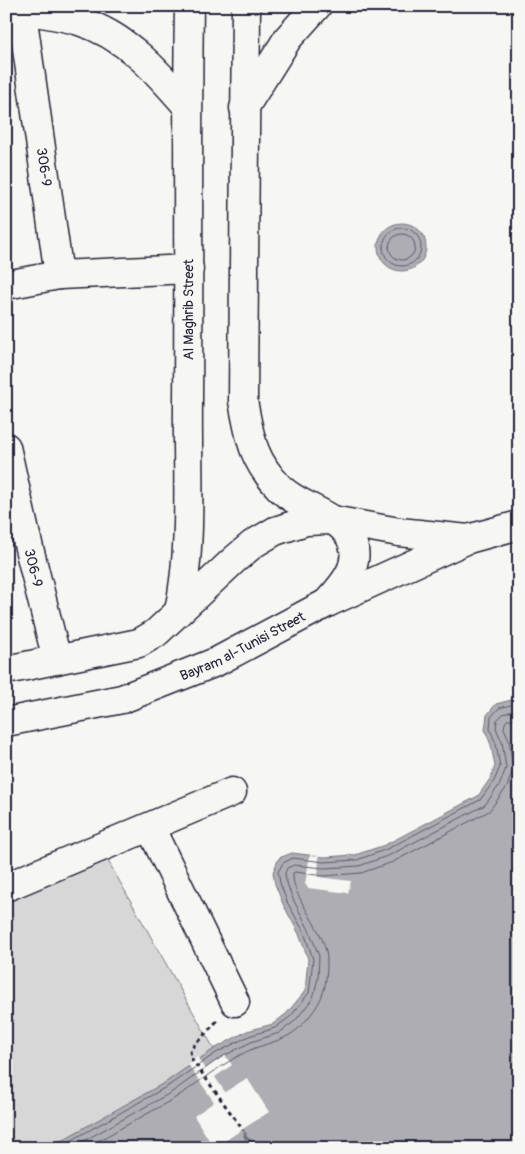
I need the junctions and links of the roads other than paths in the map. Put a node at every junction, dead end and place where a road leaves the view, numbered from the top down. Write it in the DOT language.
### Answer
graph roads {
  1 [pos="189,6"];
  2 [pos="246,6"];
  3 [pos="317,6"];
  4 [pos="21,8"];
  5 [pos="187,106"];
  6 [pos="244,108"];
  7 [pos="189,268"];
  8 [pos="60,275"];
  9 [pos="6,285"];
  10 [pos="6,447"];
  11 [pos="332,520"];
  12 [pos="519,524"];
  13 [pos="468,539"];
  14 [pos="327,604"];
  15 [pos="179,611"];
  16 [pos="57,660"];
  17 [pos="6,670"];
  18 [pos="6,722"];
  19 [pos="232,792"];
  20 [pos="150,827"];
  21 [pos="14,878"];
  22 [pos="235,1002"];
  1 -- 5 [label="street, Al Maghrib Street"];
  2 -- 6 [label="street"];
  3 -- 6 [label="street"];
  4 -- 5 [label="street"];
  4 -- 8 [label="street, 306-9"];
  5 -- 7 [label="street, Al Maghrib Street"];
  6 -- 11 [label="street"];
  7 -- 8 [label="street"];
  7 -- 15 [label="street, Al Maghrib Street"];
  8 -- 9 [label="street"];
  10 -- 16 [label="street, 306-9"];
  11 -- 13 [label="street"];
  11 -- 14 [label="street"];
  11 -- 15 [label="street"];
  12 -- 13 [label="street"];
  13 -- 14 [label="street, Bayram al-Tunisi Street"];
  14 -- 18 [label="street, Bayram al-Tunisi Street"];
  15 -- 16 [label="street"];
  16 -- 17 [label="street"];
  19 -- 20 [label="street"];
  20 -- 21 [label="street"];
  20 -- 22 [label="street"];
}
